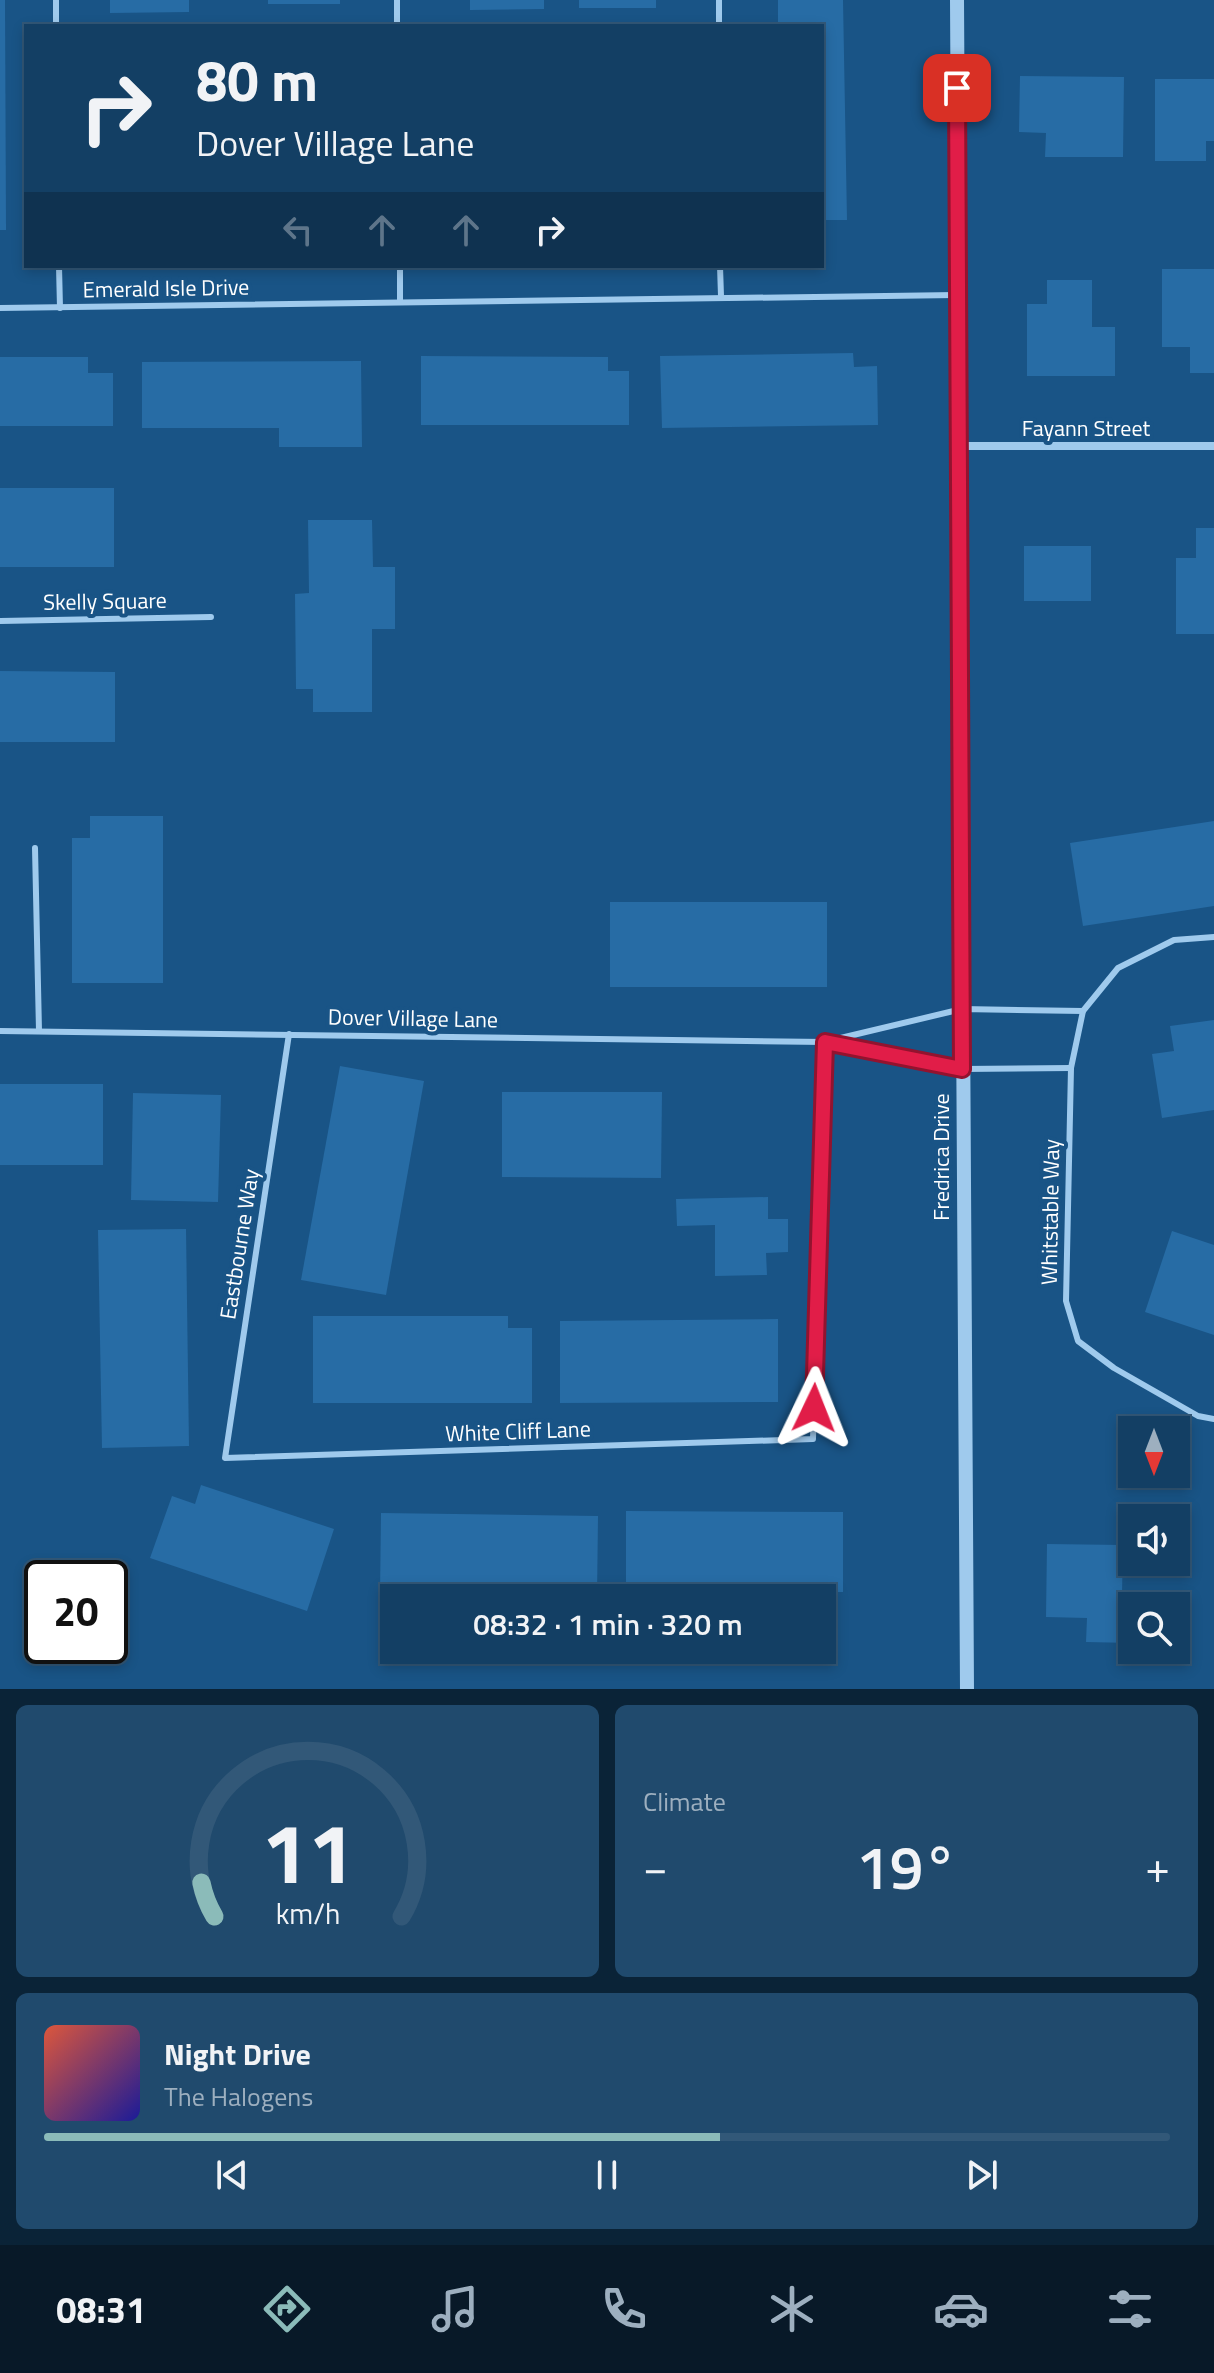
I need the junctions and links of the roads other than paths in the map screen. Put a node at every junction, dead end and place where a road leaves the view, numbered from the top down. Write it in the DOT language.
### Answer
graph roads {
  1 [pos="56,0"];
  2 [pos="397,0"];
  3 [pos="719,0"];
  4 [pos="957,0"];
  5 [pos="56,24"];
  6 [pos="397,24"];
  7 [pos="719,24"];
  8 [pos="59,268"];
  9 [pos="400,268"];
  10 [pos="720,268"];
  11 [pos="957,295"];
  12 [pos="721,296"];
  13 [pos="400,301"];
  14 [pos="0,308"];
  15 [pos="60,308"];
  16 [pos="959,446"];
  17 [pos="1214,446"];
  18 [pos="211,617"];
  19 [pos="0,621"];
  20 [pos="35,848"];
  21 [pos="1214,937"];
  22 [pos="962,1009"];
  23 [pos="1083,1011"];
  24 [pos="0,1031"];
  25 [pos="39,1031"];
  26 [pos="289,1034"];
  27 [pos="825,1042"];
  28 [pos="1071,1068"];
  29 [pos="962,1069"];
  30 [pos="1214,1419"];
  31 [pos="225,1458"];
  32 [pos="967,1689"];
  1 -- 5 [label="lane"];
  2 -- 6 [label="lane"];
  3 -- 7 [label="lane"];
  4 -- 11 [label="street, Fredrica Drive"];
  8 -- 15 [label="lane"];
  9 -- 13 [label="lane"];
  10 -- 12 [label="lane"];
  11 -- 12 [label="lane, Emerald Isle Drive"];
  11 -- 16 [label="street, Fredrica Drive"];
  12 -- 13 [label="lane, Emerald Isle Drive"];
  13 -- 15 [label="lane, Emerald Isle Drive"];
  14 -- 15 [label="lane, Emerald Isle Drive"];
  16 -- 17 [label="street, Fayann Street"];
  16 -- 22 [label="street, Fredrica Drive"];
  18 -- 19 [label="lane, Skelly Square"];
  20 -- 25 [label="lane"];
  21 -- 23 [label="lane"];
  22 -- 23 [label="lane, Dover Village Lane"];
  22 -- 27 [label="lane, Dover Village Lane"];
  22 -- 29 [label="street, Fredrica Drive"];
  23 -- 28 [label="lane, Whitstable Way"];
  24 -- 25 [label="lane, Dover Village Lane"];
  25 -- 26 [label="lane, Dover Village Lane"];
  26 -- 27 [label="lane, Dover Village Lane"];
  26 -- 31 [label="lane, Eastbourne Way"];
  27 -- 29 [label="lane, Dover Village Lane"];
  27 -- 31 [label="lane, White Cliff Lane"];
  28 -- 29 [label="lane, Dover Village Lane"];
  28 -- 30 [label="lane, Whitstable Way"];
  29 -- 32 [label="street, Fredrica Drive"];
}
